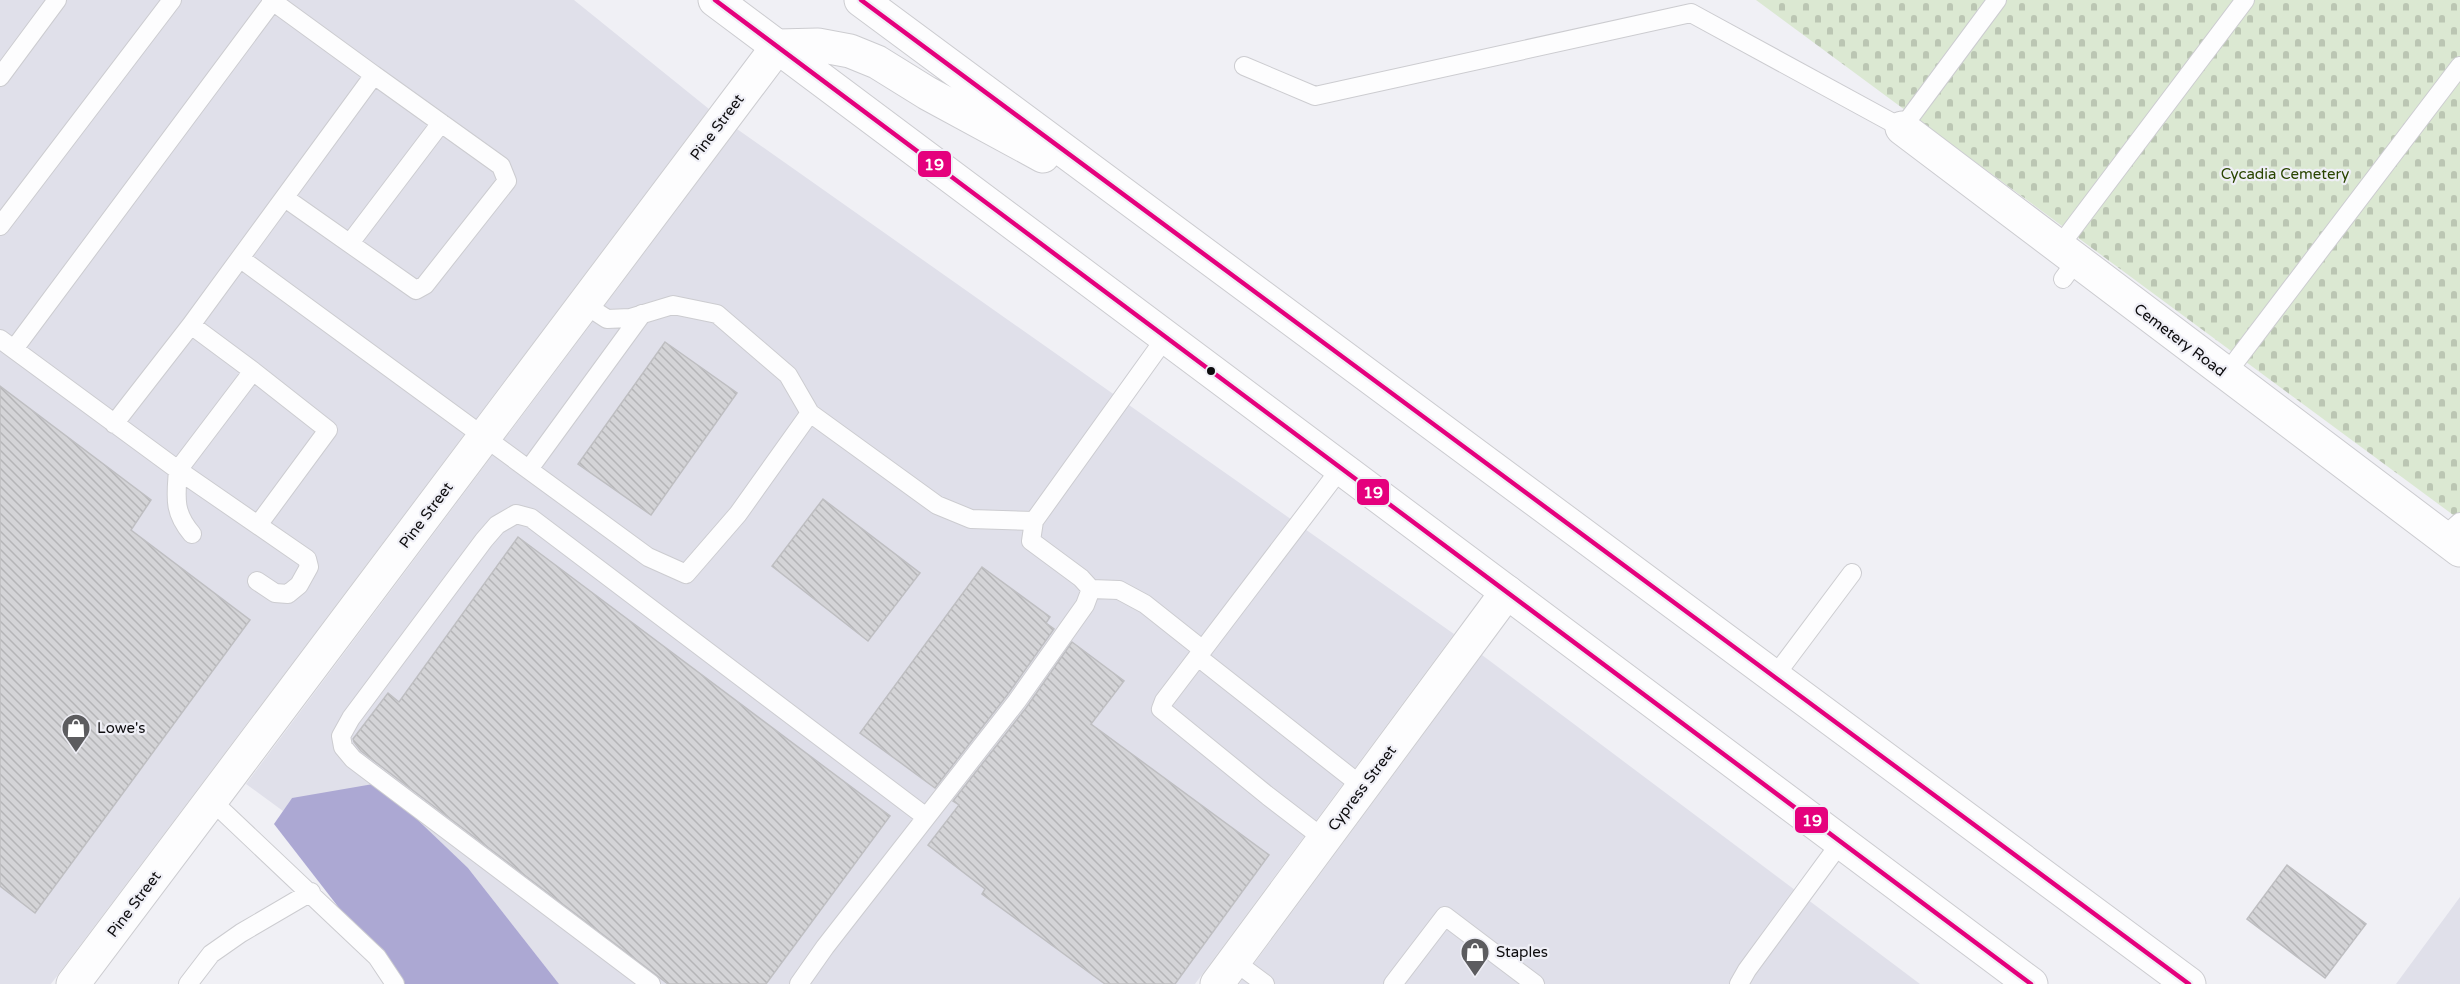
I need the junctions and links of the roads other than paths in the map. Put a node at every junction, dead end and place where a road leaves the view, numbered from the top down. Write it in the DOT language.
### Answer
graph roads {
  1 [pos="57,0"];
  2 [pos="172,0"];
  3 [pos="715,0"];
  4 [pos="861,0"];
  5 [pos="1997,0"];
  6 [pos="2245,0"];
  7 [pos="272,1"];
  8 [pos="778,46"];
  9 [pos="1244,66"];
  10 [pos="2460,66"];
  11 [pos="374,75"];
  12 [pos="0,77"];
  13 [pos="441,123"];
  14 [pos="1902,128"];
  15 [pos="285,198"];
  16 [pos="1152,216"];
  17 [pos="0,226"];
  18 [pos="350,243"];
  19 [pos="241,260"];
  20 [pos="2066,263"];
  21 [pos="584,304"];
  22 [pos="642,314"];
  23 [pos="191,325"];
  24 [pos="1166,337"];
  25 [pos="7,344"];
  26 [pos="253,371"];
  27 [pos="2226,374"];
  28 [pos="810,412"];
  29 [pos="114,424"];
  30 [pos="485,436"];
  31 [pos="1341,468"];
  32 [pos="529,469"];
  33 [pos="178,470"];
  34 [pos="1034,521"];
  35 [pos="258,525"];
  36 [pos="192,534"];
  37 [pos="2454,537"];
  38 [pos="1852,573"];
  39 [pos="257,581"];
  40 [pos="1091,589"];
  41 [pos="1507,592"];
  42 [pos="1200,654"];
  43 [pos="1774,677"];
  44 [pos="1363,787"];
  45 [pos="211,800"];
  46 [pos="926,817"];
  47 [pos="1324,839"];
  48 [pos="1841,843"];
  49 [pos="311,892"];
  50 [pos="1225,972"];
  51 [pos="74,984"];
  52 [pos="188,984"];
  53 [pos="395,984"];
  54 [pos="651,984"];
  55 [pos="799,984"];
  56 [pos="1265,984"];
  57 [pos="1393,984"];
  58 [pos="1535,984"];
  59 [pos="1739,984"];
  60 [pos="2031,984"];
  61 [pos="2188,984"];
  1 -- 12 [label="lane"];
  2 -- 17 [label="lane"];
  3 -- 8 [label="main road"];
  4 -- 16 [label="main road"];
  5 -- 14 [label="lane"];
  6 -- 20 [label="lane"];
  7 -- 11 [label="lane"];
  7 -- 25 [label="lane"];
  8 -- 16 [label="main road"];
  8 -- 21 [label="main road, Pine Street"];
  8 -- 24 [label="main road"];
  9 -- 14 [label="lane"];
  10 -- 27 [label="lane"];
  11 -- 13 [label="lane"];
  11 -- 15 [label="lane"];
  13 -- 18 [label="lane"];
  13 -- 18 [label="lane"];
  14 -- 20 [label="main road, Cemetery Road"];
  15 -- 18 [label="lane"];
  15 -- 19 [label="lane"];
  16 -- 43 [label="main road"];
  19 -- 23 [label="lane"];
  19 -- 30 [label="lane"];
  20 -- 27 [label="main road, Cemetery Road"];
  21 -- 22 [label="lane"];
  21 -- 30 [label="main road, Pine Street"];
  22 -- 28 [label="lane"];
  22 -- 32 [label="lane"];
  23 -- 26 [label="lane"];
  23 -- 29 [label="lane"];
  24 -- 31 [label="main road"];
  24 -- 34 [label="lane"];
  25 -- 29 [label="lane"];
  26 -- 33 [label="lane"];
  26 -- 35 [label="lane"];
  27 -- 37 [label="main road, Cemetery Road"];
  28 -- 32 [label="lane"];
  28 -- 34 [label="lane"];
  29 -- 33 [label="lane"];
  30 -- 32 [label="lane"];
  30 -- 45 [label="main road, Pine Street"];
  31 -- 41 [label="main road"];
  31 -- 42 [label="lane"];
  33 -- 35 [label="lane"];
  33 -- 36 [label="lane"];
  34 -- 40 [label="lane"];
  35 -- 39 [label="lane"];
  38 -- 43 [label="lane"];
  40 -- 42 [label="lane"];
  40 -- 46 [label="lane"];
  41 -- 44 [label="main road, Cypress Street"];
  41 -- 48 [label="main road"];
  42 -- 44 [label="lane"];
  42 -- 47 [label="lane"];
  43 -- 61 [label="main road"];
  44 -- 47 [label="main road, Cypress Street"];
  45 -- 49 [label="lane"];
  45 -- 51 [label="main road, Pine Street"];
  46 -- 54 [label="lane"];
  46 -- 55 [label="lane"];
  47 -- 50 [label="main road, Cypress Street"];
  48 -- 59 [label="lane"];
  48 -- 60 [label="main road"];
  49 -- 52 [label="lane"];
  49 -- 53 [label="lane"];
  50 -- 56 [label="lane"];
  57 -- 58 [label="lane"];
}
